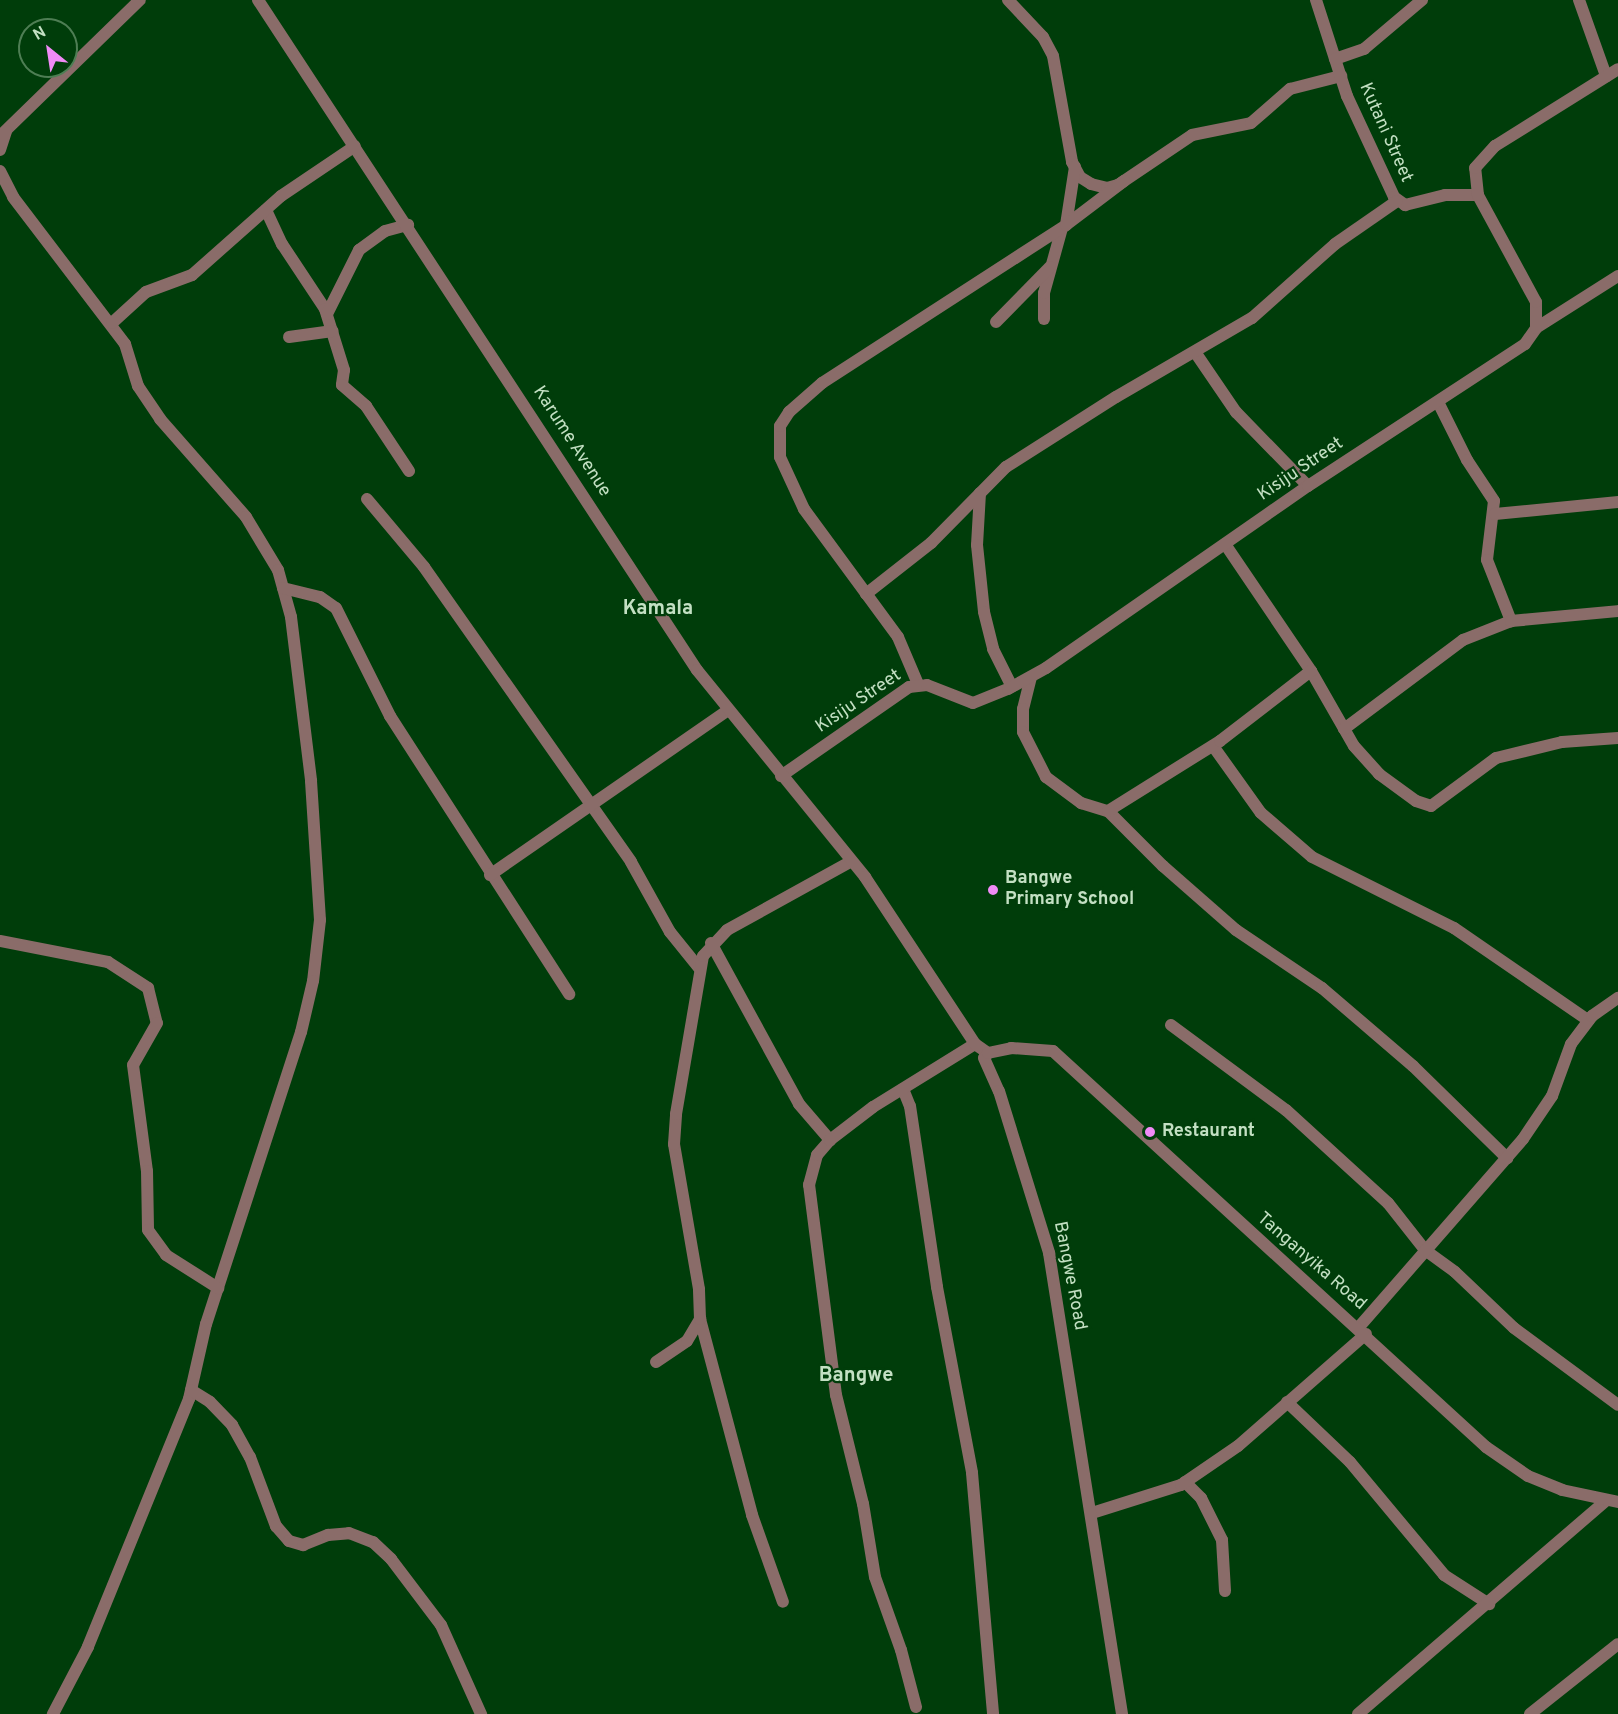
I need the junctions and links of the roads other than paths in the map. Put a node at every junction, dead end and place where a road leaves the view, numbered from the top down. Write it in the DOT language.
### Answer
graph roads {
  1 [pos="140,0"];
  2 [pos="258,0"];
  3 [pos="1008,0"];
  4 [pos="1316,0"];
  5 [pos="1327,0"];
  6 [pos="1422,0"];
  7 [pos="1579,0"];
  8 [pos="1320,13"];
  9 [pos="1335,59"];
  10 [pos="1615,73"];
  11 [pos="1341,76"];
  12 [pos="3,134"];
  13 [pos="355,146"];
  14 [pos="0,150"];
  15 [pos="1075,166"];
  16 [pos="0,171"];
  17 [pos="1124,181"];
  18 [pos="1478,195"];
  19 [pos="1397,201"];
  20 [pos="266,210"];
  21 [pos="408,225"];
  22 [pos="1064,226"];
  23 [pos="1050,267"];
  24 [pos="1618,276"];
  25 [pos="327,314"];
  26 [pos="1044,319"];
  27 [pos="996,322"];
  28 [pos="112,323"];
  29 [pos="1536,328"];
  30 [pos="333,331"];
  31 [pos="290,337"];
  32 [pos="1195,352"];
  33 [pos="1438,402"];
  34 [pos="409,471"];
  35 [pos="1308,486"];
  36 [pos="980,493"];
  37 [pos="367,499"];
  38 [pos="1618,502"];
  39 [pos="1495,514"];
  40 [pos="1225,544"];
  41 [pos="283,588"];
  42 [pos="866,594"];
  43 [pos="1618,611"];
  44 [pos="1511,621"];
  45 [pos="1311,671"];
  46 [pos="1030,676"];
  47 [pos="918,684"];
  48 [pos="1012,687"];
  49 [pos="728,710"];
  50 [pos="1344,729"];
  51 [pos="1618,738"];
  52 [pos="1214,746"];
  53 [pos="781,776"];
  54 [pos="589,806"];
  55 [pos="1108,811"];
  56 [pos="850,862"];
  57 [pos="490,875"];
  58 [pos="0,941"];
  59 [pos="711,943"];
  60 [pos="699,969"];
  61 [pos="569,994"];
  62 [pos="1618,998"];
  63 [pos="1588,1020"];
  64 [pos="1171,1025"];
  65 [pos="975,1044"];
  66 [pos="988,1053"];
  67 [pos="903,1089"];
  68 [pos="830,1140"];
  69 [pos="1507,1158"];
  70 [pos="1425,1250"];
  71 [pos="218,1288"];
  72 [pos="700,1319"];
  73 [pos="1363,1331"];
  74 [pos="656,1362"];
  75 [pos="191,1390"];
  76 [pos="1287,1402"];
  77 [pos="1618,1405"];
  78 [pos="1185,1482"];
  79 [pos="1612,1501"];
  80 [pos="1092,1513"];
  81 [pos="1225,1591"];
  82 [pos="783,1602"];
  83 [pos="1489,1604"];
  84 [pos="1618,1644"];
  85 [pos="916,1707"];
  86 [pos="53,1714"];
  87 [pos="481,1714"];
  88 [pos="993,1714"];
  89 [pos="1122,1714"];
  90 [pos="1358,1714"];
  91 [pos="1530,1714"];
  1 -- 12 [label="street"];
  2 -- 13 [label="street, Karume Avenue"];
  3 -- 15 [label="street"];
  4 -- 8 [label="street, Kutani Street"];
  5 -- 8 [label="street"];
  6 -- 9 [label="street"];
  7 -- 10 [label="street"];
  8 -- 9 [label="street, Kutani Street"];
  9 -- 11 [label="street, Kutani Street"];
  10 -- 18 [label="street"];
  11 -- 17 [label="street"];
  11 -- 19 [label="street, Kutani Street"];
  12 -- 14 [label="street"];
  13 -- 20 [label="street"];
  13 -- 21 [label="street, Karume Avenue"];
  15 -- 17 [label="street"];
  15 -- 22 [label="street"];
  16 -- 28 [label="street"];
  17 -- 22 [label="street"];
  18 -- 19 [label="street, Kutani Street"];
  18 -- 29 [label="street"];
  19 -- 32 [label="street"];
  20 -- 25 [label="street"];
  20 -- 28 [label="street"];
  21 -- 25 [label="street"];
  21 -- 49 [label="street, Karume Avenue"];
  22 -- 23 [label="street"];
  22 -- 42 [label="street"];
  23 -- 26 [label="street"];
  23 -- 27 [label="street"];
  24 -- 29 [label="street, Kisiju Street"];
  25 -- 30 [label="street"];
  28 -- 41 [label="street"];
  29 -- 33 [label="street, Kisiju Street"];
  30 -- 31 [label="street"];
  30 -- 34 [label="street"];
  32 -- 35 [label="street"];
  32 -- 36 [label="street"];
  33 -- 35 [label="street, Kisiju Street"];
  33 -- 39 [label="street"];
  35 -- 40 [label="street, Kisiju Street"];
  36 -- 42 [label="street"];
  36 -- 48 [label="street"];
  37 -- 54 [label="street"];
  38 -- 39 [label="street"];
  39 -- 44 [label="street"];
  40 -- 45 [label="street"];
  40 -- 46 [label="street, Kisiju Street"];
  41 -- 57 [label="street"];
  41 -- 71 [label="street"];
  42 -- 47 [label="street"];
  43 -- 44 [label="street"];
  44 -- 50 [label="street"];
  45 -- 50 [label="street"];
  45 -- 52 [label="street"];
  46 -- 48 [label="street, Kisiju Street"];
  46 -- 55 [label="street"];
  47 -- 48 [label="street, Kisiju Street"];
  47 -- 53 [label="street, Kisiju Street"];
  49 -- 53 [label="street, Karume Avenue"];
  49 -- 54 [label="street"];
  50 -- 51 [label="street"];
  52 -- 55 [label="street"];
  52 -- 63 [label="street"];
  53 -- 56 [label="street, Karume Avenue"];
  54 -- 57 [label="street"];
  54 -- 60 [label="street"];
  55 -- 69 [label="street"];
  56 -- 59 [label="street"];
  56 -- 65 [label="street, Karume Avenue"];
  57 -- 61 [label="street"];
  58 -- 71 [label="street"];
  59 -- 60 [label="street"];
  59 -- 68 [label="street"];
  60 -- 72 [label="street"];
  62 -- 63 [label="street"];
  63 -- 69 [label="street"];
  64 -- 70 [label="street"];
  65 -- 66 [label="street"];
  65 -- 67 [label="street"];
  66 -- 73 [label="street, Tanganyika Road"];
  66 -- 80 [label="street, Bangwe Road"];
  67 -- 68 [label="street"];
  67 -- 88 [label="street"];
  68 -- 85 [label="street"];
  69 -- 70 [label="street"];
  70 -- 73 [label="street"];
  70 -- 77 [label="street"];
  71 -- 75 [label="street"];
  72 -- 74 [label="street"];
  72 -- 82 [label="street"];
  73 -- 76 [label="street"];
  73 -- 79 [label="street, Tanganyika Road"];
  75 -- 86 [label="street"];
  75 -- 87 [label="street"];
  76 -- 78 [label="street"];
  76 -- 83 [label="street"];
  78 -- 80 [label="street"];
  78 -- 81 [label="street"];
  79 -- 83 [label="street"];
  80 -- 89 [label="street, Bangwe Road"];
  83 -- 90 [label="street"];
  84 -- 91 [label="street"];
}
